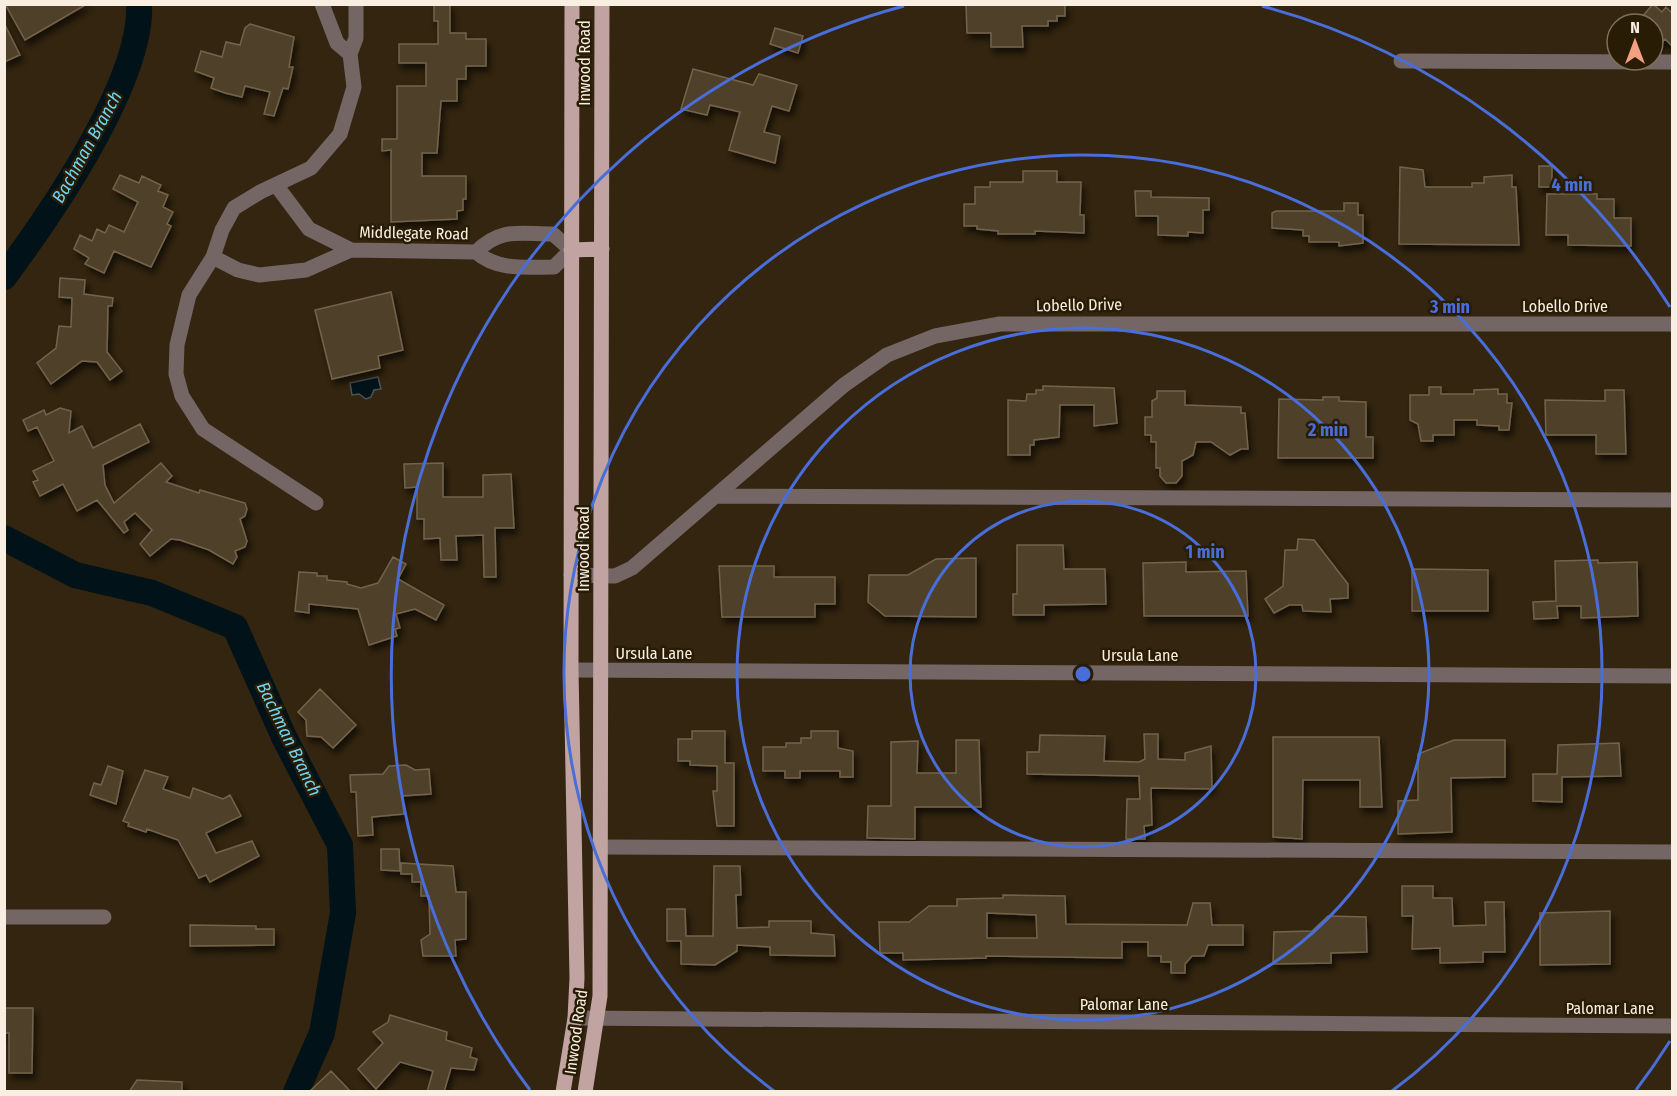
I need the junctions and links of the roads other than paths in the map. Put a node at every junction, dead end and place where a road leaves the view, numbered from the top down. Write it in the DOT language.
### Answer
graph roads {
  1 [pos="322,4"];
  2 [pos="356,4"];
  3 [pos="572,4"];
  4 [pos="602,4"];
  5 [pos="350,54"];
  6 [pos="1401,62"];
  7 [pos="1672,62"];
  8 [pos="276,185"];
  9 [pos="602,249"];
  10 [pos="351,250"];
  11 [pos="571,250"];
  12 [pos="476,252"];
  13 [pos="213,257"];
  14 [pos="1672,324"];
  15 [pos="717,496"];
  16 [pos="1672,500"];
  17 [pos="316,502"];
  18 [pos="571,575"];
  19 [pos="602,576"];
  20 [pos="571,670"];
  21 [pos="601,671"];
  22 [pos="1672,676"];
  23 [pos="601,847"];
  24 [pos="1672,852"];
  25 [pos="4,917"];
  26 [pos="104,917"];
  27 [pos="575,1018"];
  28 [pos="598,1018"];
  29 [pos="1672,1026"];
  30 [pos="562,1092"];
  31 [pos="585,1092"];
  1 -- 5 [label="street"];
  2 -- 5 [label="street"];
  3 -- 11 [label="main road, Inwood Road"];
  4 -- 9 [label="main road, Inwood Road"];
  5 -- 8 [label="street"];
  6 -- 7 [label="street"];
  8 -- 10 [label="street, Middlegate Road"];
  8 -- 13 [label="street"];
  9 -- 11 [label="main road"];
  9 -- 19 [label="main road, Inwood Road"];
  10 -- 12 [label="street, Middlegate Road"];
  10 -- 13 [label="street, Middlegate Road"];
  11 -- 12 [label="street, Middlegate Road"];
  11 -- 12 [label="street, Middlegate Road"];
  11 -- 18 [label="main road, Inwood Road"];
  13 -- 17 [label="street"];
  14 -- 15 [label="street, Lobello Drive"];
  15 -- 16 [label="street"];
  15 -- 19 [label="street, Lobello Drive"];
  18 -- 19 [label="street, Lobello Drive"];
  18 -- 20 [label="main road, Inwood Road"];
  19 -- 21 [label="main road, Inwood Road"];
  20 -- 21 [label="street, Ursula Lane"];
  20 -- 27 [label="main road, Inwood Road"];
  21 -- 22 [label="street, Ursula Lane"];
  21 -- 23 [label="main road, Inwood Road"];
  23 -- 24 [label="street"];
  23 -- 28 [label="main road, Inwood Road"];
  25 -- 26 [label="street"];
  27 -- 28 [label="street, Palomar Lane"];
  27 -- 30 [label="main road, Inwood Road"];
  28 -- 29 [label="street, Palomar Lane"];
  28 -- 31 [label="main road, Inwood Road"];
}
